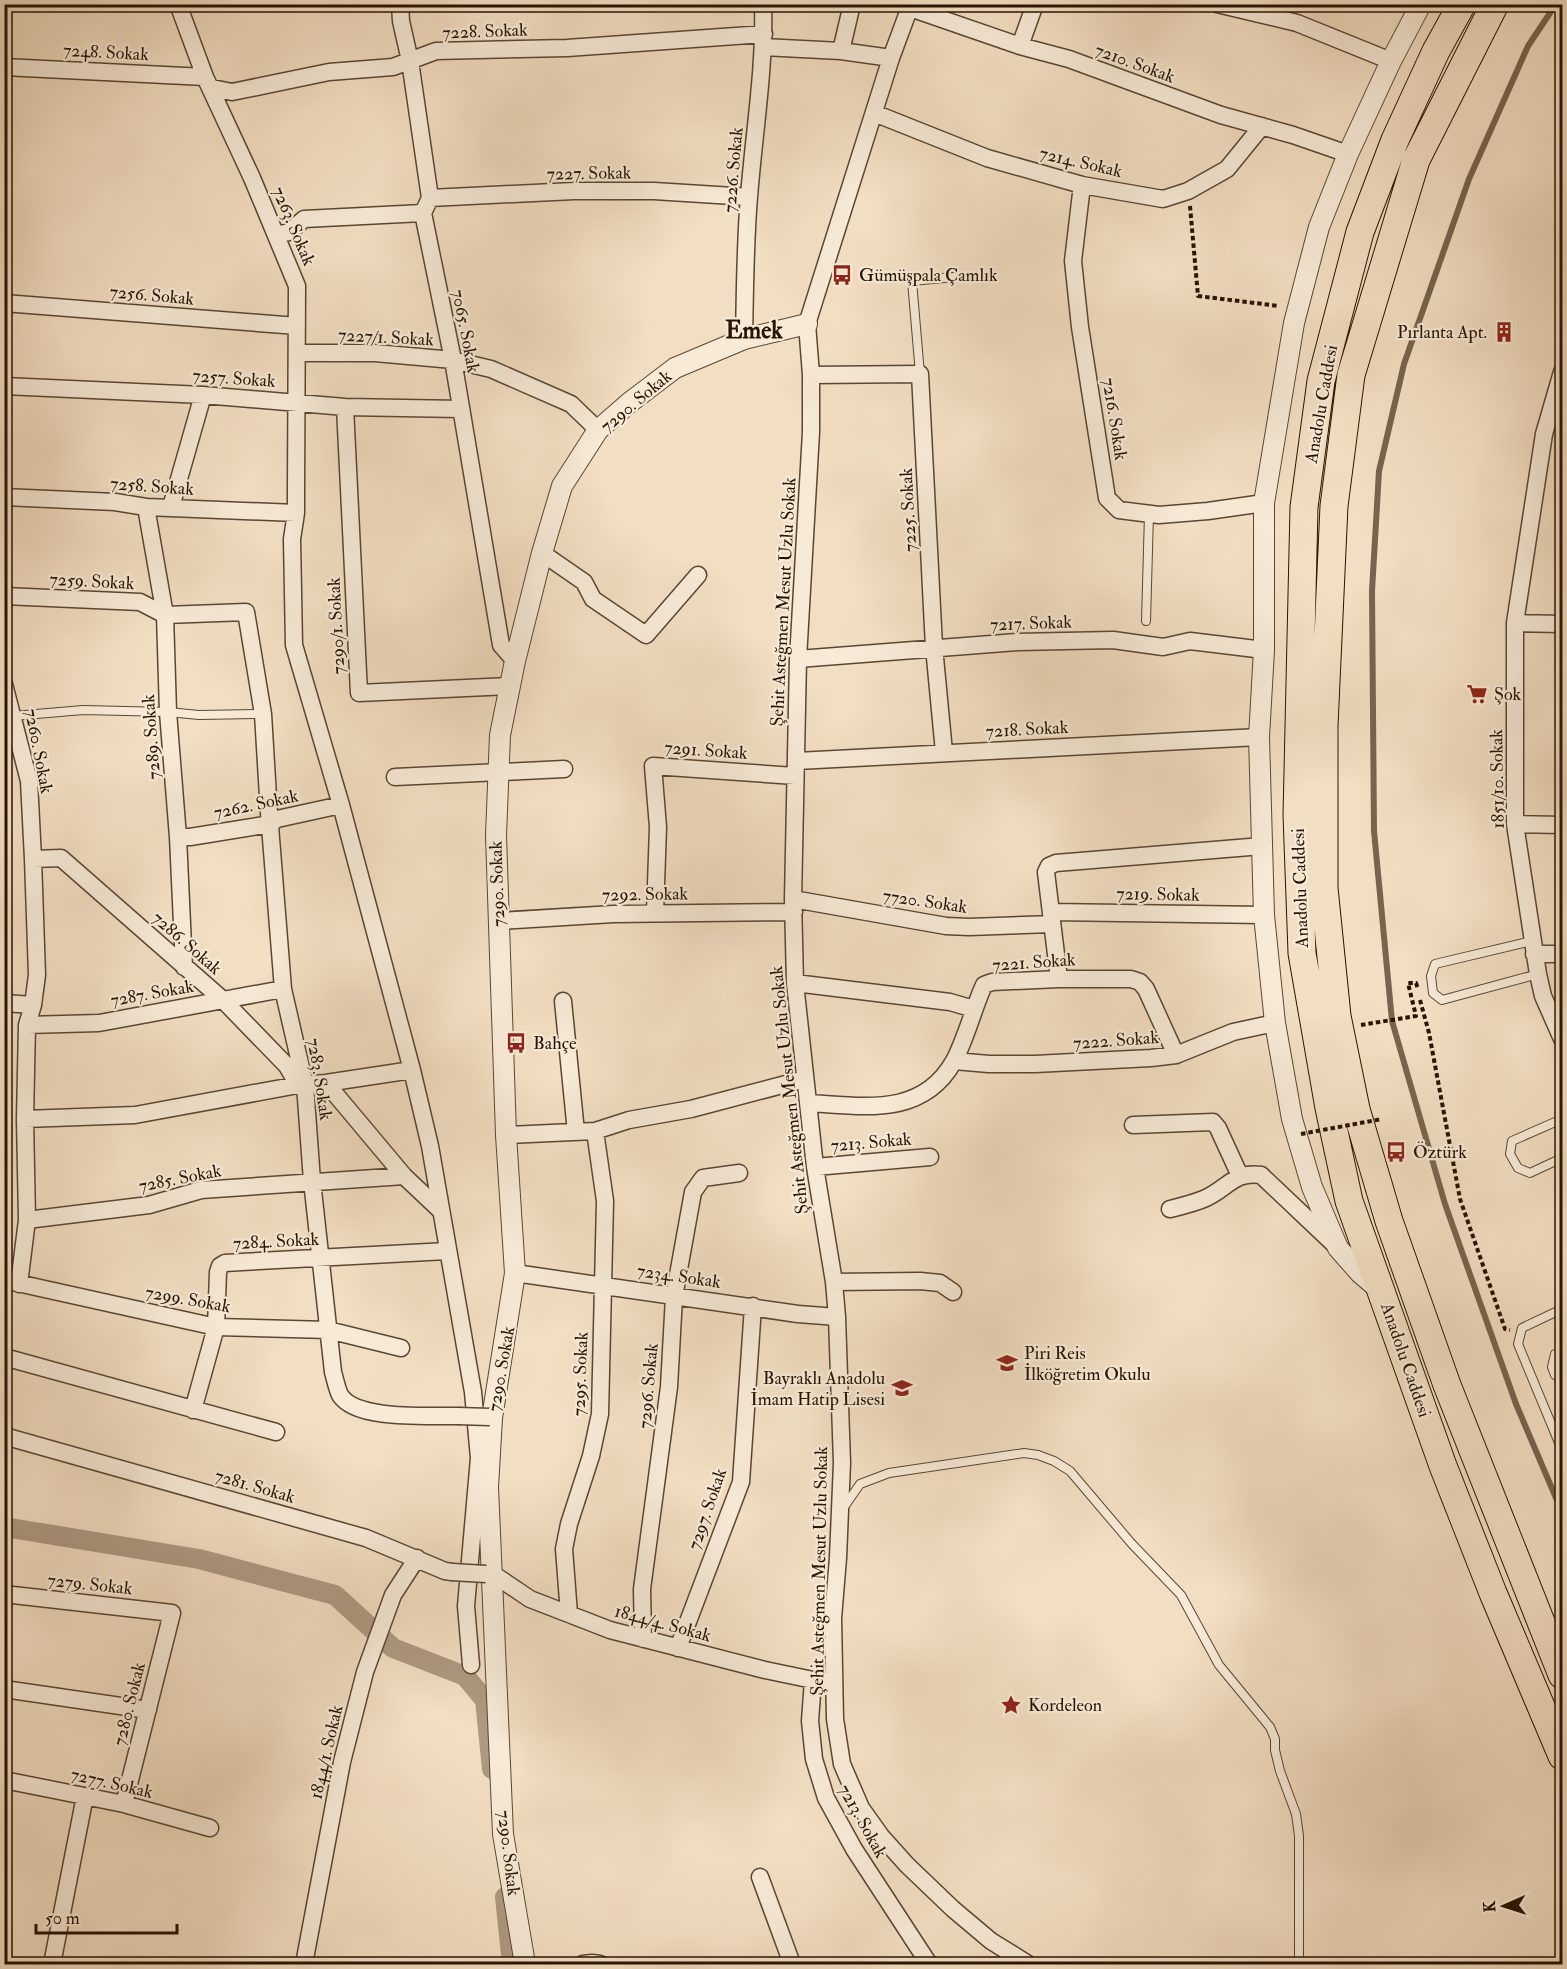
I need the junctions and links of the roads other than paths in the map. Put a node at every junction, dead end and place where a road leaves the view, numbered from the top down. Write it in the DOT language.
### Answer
graph roads {
  1 [pos="178,4"];
  2 [pos="400,4"];
  3 [pos="763,4"];
  4 [pos="852,4"];
  5 [pos="1035,4"];
  6 [pos="1217,4"];
  7 [pos="1421,4"];
  8 [pos="1461,4"];
  9 [pos="1495,4"];
  10 [pos="911,6"];
  11 [pos="763,40"];
  12 [pos="1020,46"];
  13 [pos="842,51"];
  14 [pos="891,58"];
  15 [pos="1391,61"];
  16 [pos="410,62"];
  17 [pos="4,67"];
  18 [pos="209,82"];
  19 [pos="874,113"];
  20 [pos="1262,126"];
  21 [pos="1348,154"];
  22 [pos="1082,185"];
  23 [pos="749,197"];
  24 [pos="430,198"];
  25 [pos="423,213"];
  26 [pos="276,235"];
  27 [pos="954,277"];
  28 [pos="4,303"];
  29 [pos="807,324"];
  30 [pos="297,326"];
  31 [pos="744,339"];
  32 [pos="297,353"];
  33 [pos="453,360"];
  34 [pos="1563,372"];
  35 [pos="920,374"];
  36 [pos="811,375"];
  37 [pos="4,386"];
  38 [pos="203,395"];
  39 [pos="298,402"];
  40 [pos="345,407"];
  41 [pos="461,409"];
  42 [pos="598,430"];
  43 [pos="4,497"];
  44 [pos="1264,503"];
  45 [pos="146,507"];
  46 [pos="171,507"];
  47 [pos="296,513"];
  48 [pos="1149,513"];
  49 [pos="542,554"];
  50 [pos="698,574"];
  51 [pos="4,596"];
  52 [pos="246,612"];
  53 [pos="165,615"];
  54 [pos="1146,621"];
  55 [pos="1515,623"];
  56 [pos="1563,624"];
  57 [pos="934,647"];
  58 [pos="1264,650"];
  59 [pos="798,659"];
  60 [pos="515,661"];
  61 [pos="5,684"];
  62 [pos="509,686"];
  63 [pos="168,712"];
  64 [pos="263,714"];
  65 [pos="13,716"];
  66 [pos="1259,737"];
  67 [pos="944,752"];
  68 [pos="796,768"];
  69 [pos="564,769"];
  70 [pos="498,771"];
  71 [pos="395,777"];
  72 [pos="341,806"];
  73 [pos="270,824"];
  74 [pos="1515,824"];
  75 [pos="1563,825"];
  76 [pos="178,837"];
  77 [pos="1262,846"];
  78 [pos="33,859"];
  79 [pos="793,906"];
  80 [pos="655,913"];
  81 [pos="1264,915"];
  82 [pos="1052,918"];
  83 [pos="498,921"];
  84 [pos="1533,948"];
  85 [pos="1563,954"];
  86 [pos="184,967"];
  87 [pos="1538,974"];
  88 [pos="1059,979"];
  89 [pos="795,983"];
  90 [pos="283,989"];
  91 [pos="223,1000"];
  92 [pos="563,1001"];
  93 [pos="4,1003"];
  94 [pos="33,1005"];
  95 [pos="974,1009"];
  96 [pos="1275,1023"];
  97 [pos="27,1025"];
  98 [pos="1563,1039"];
  99 [pos="1176,1055"];
  100 [pos="954,1061"];
  101 [pos="412,1070"];
  102 [pos="805,1079"];
  103 [pos="326,1083"];
  104 [pos="301,1085"];
  105 [pos="808,1103"];
  106 [pos="25,1119"];
  107 [pos="1563,1119"];
  108 [pos="1133,1125"];
  109 [pos="595,1131"];
  110 [pos="576,1132"];
  111 [pos="506,1135"];
  112 [pos="930,1157"];
  113 [pos="1563,1158"];
  114 [pos="814,1167"];
  115 [pos="739,1173"];
  116 [pos="404,1176"];
  117 [pos="1240,1176"];
  118 [pos="312,1181"];
  119 [pos="1170,1209"];
  120 [pos="440,1210"];
  121 [pos="27,1220"];
  122 [pos="1338,1248"];
  123 [pos="447,1251"];
  124 [pos="320,1258"];
  125 [pos="515,1273"];
  126 [pos="12,1282"];
  127 [pos="834,1282"];
  128 [pos="604,1285"];
  129 [pos="953,1292"];
  130 [pos="1382,1292"];
  131 [pos="674,1297"];
  132 [pos="753,1306"];
  133 [pos="1563,1309"];
  134 [pos="837,1317"];
  135 [pos="216,1327"];
  136 [pos="328,1330"];
  137 [pos="401,1348"];
  138 [pos="1563,1351"];
  139 [pos="4,1357"];
  140 [pos="1563,1379"];
  141 [pos="193,1410"];
  142 [pos="491,1418"];
  143 [pos="276,1432"];
  144 [pos="4,1436"];
  145 [pos="1563,1450"];
  146 [pos="840,1513"];
  147 [pos="417,1558"];
  148 [pos="489,1574"];
  149 [pos="4,1594"];
  150 [pos="172,1613"];
  151 [pos="569,1614"];
  152 [pos="643,1639"];
  153 [pos="678,1648"];
  154 [pos="471,1665"];
  155 [pos="1563,1675"];
  156 [pos="813,1680"];
  157 [pos="834,1682"];
  158 [pos="4,1689"];
  159 [pos="148,1710"];
  160 [pos="1563,1756"];
  161 [pos="4,1780"];
  162 [pos="85,1796"];
  163 [pos="124,1804"];
  164 [pos="210,1828"];
  165 [pos="760,1877"];
  166 [pos="52,1965"];
  167 [pos="304,1965"];
  168 [pos="525,1965"];
  169 [pos="583,1965"];
  170 [pos="600,1965"];
  171 [pos="792,1965"];
  172 [pos="928,1965"];
  173 [pos="1028,1965"];
  174 [pos="1299,1965"];
  1 -- 18 [label="street, 7263. Sokak"];
  2 -- 16 [label="street"];
  3 -- 11 [label="street, 7226. Sokak"];
  4 -- 13 [label="street"];
  5 -- 12 [label="street"];
  6 -- 15 [label="street"];
  7 -- 15 [label="street"];
  8 -- 130 [label="highway, Anadolu Caddesi"];
  9 -- 155 [label="highway, Anadolu Caddesi"];
  10 -- 12 [label="street, 7210. Sokak"];
  10 -- 14 [label="street, Şehit Asteğmen Mesut Uzlu Sokak"];
  11 -- 13 [label="street, 7228. Sokak"];
  11 -- 16 [label="street, 7228. Sokak"];
  11 -- 23 [label="street, 7226. Sokak"];
  12 -- 20 [label="street, 7210. Sokak"];
  13 -- 14 [label="street, 7228. Sokak"];
  14 -- 19 [label="street, Şehit Asteğmen Mesut Uzlu Sokak"];
  15 -- 21 [label="street"];
  16 -- 18 [label="street, 7228. Sokak"];
  16 -- 24 [label="street"];
  17 -- 18 [label="street, 7248. Sokak"];
  18 -- 26 [label="street, 7263. Sokak"];
  19 -- 22 [label="street, 7214. Sokak"];
  19 -- 29 [label="street, Şehit Asteğmen Mesut Uzlu Sokak"];
  20 -- 21 [label="street, 7210. Sokak"];
  20 -- 22 [label="street, 7214. Sokak"];
  21 -- 44 [label="street"];
  22 -- 48 [label="street, 7216. Sokak"];
  23 -- 24 [label="street, 7227. Sokak"];
  23 -- 31 [label="street, 7226. Sokak"];
  24 -- 25 [label="street"];
  25 -- 26 [label="street"];
  25 -- 33 [label="street, 7065. Sokak"];
  26 -- 30 [label="street, 7263. Sokak"];
  27 -- 35 [label="lane"];
  28 -- 30 [label="street, 7256. Sokak"];
  29 -- 31 [label="street, 7290. Sokak"];
  29 -- 36 [label="street, Şehit Asteğmen Mesut Uzlu Sokak"];
  30 -- 32 [label="street, 7263. Sokak"];
  31 -- 42 [label="street, 7290. Sokak"];
  32 -- 33 [label="street, 7227/1. Sokak"];
  32 -- 39 [label="street, 7263. Sokak"];
  33 -- 41 [label="street, 7065. Sokak"];
  33 -- 42 [label="street, 7227/1. Sokak"];
  34 -- 55 [label="street, 1851/10. Sokak"];
  35 -- 36 [label="street"];
  35 -- 57 [label="street, 7225. Sokak"];
  36 -- 59 [label="street, Şehit Asteğmen Mesut Uzlu Sokak"];
  37 -- 38 [label="street, 7257. Sokak"];
  38 -- 39 [label="street, 7257. Sokak"];
  38 -- 46 [label="street"];
  39 -- 40 [label="street, 7257. Sokak"];
  39 -- 47 [label="street, 7263. Sokak"];
  40 -- 41 [label="street, 7257. Sokak"];
  40 -- 62 [label="street, 7290/1. Sokak"];
  41 -- 60 [label="street, 7065. Sokak"];
  42 -- 49 [label="street, 7290. Sokak"];
  43 -- 45 [label="street, 7258. Sokak"];
  44 -- 48 [label="street, 7216. Sokak"];
  44 -- 58 [label="street"];
  45 -- 46 [label="street, 7258. Sokak"];
  45 -- 53 [label="street, 7289. Sokak"];
  46 -- 47 [label="street, 7258. Sokak"];
  47 -- 72 [label="street, 7263. Sokak"];
  48 -- 54 [label="lane"];
  49 -- 50 [label="street"];
  49 -- 60 [label="street, 7290. Sokak"];
  51 -- 53 [label="street, 7259. Sokak"];
  52 -- 53 [label="street, 7259. Sokak"];
  52 -- 64 [label="street, 7283. Sokak"];
  53 -- 63 [label="street, 7289. Sokak"];
  55 -- 56 [label="street"];
  55 -- 74 [label="street, 1851/10. Sokak"];
  57 -- 58 [label="street, 7217. Sokak"];
  57 -- 59 [label="street, 7217. Sokak"];
  57 -- 67 [label="street, 7225. Sokak"];
  58 -- 66 [label="street"];
  59 -- 68 [label="street, Şehit Asteğmen Mesut Uzlu Sokak"];
  60 -- 62 [label="street, 7290. Sokak"];
  61 -- 65 [label="street, 7260. Sokak"];
  62 -- 70 [label="street, 7290. Sokak"];
  63 -- 64 [label="lane"];
  63 -- 65 [label="lane"];
  63 -- 76 [label="street, 7289. Sokak"];
  64 -- 73 [label="street, 7283. Sokak"];
  65 -- 78 [label="street, 7260. Sokak"];
  66 -- 67 [label="street, 7218. Sokak"];
  66 -- 77 [label="street"];
  67 -- 68 [label="street, 7218. Sokak"];
  68 -- 79 [label="street, Şehit Asteğmen Mesut Uzlu Sokak"];
  68 -- 80 [label="street, 7291. Sokak"];
  69 -- 70 [label="street"];
  70 -- 71 [label="street"];
  70 -- 83 [label="street, 7290. Sokak"];
  72 -- 73 [label="street, 7262. Sokak"];
  72 -- 101 [label="street, 7263. Sokak"];
  73 -- 76 [label="street, 7262. Sokak"];
  73 -- 90 [label="street, 7283. Sokak"];
  74 -- 75 [label="street"];
  74 -- 84 [label="street, 1851/10. Sokak"];
  76 -- 86 [label="street, 7289. Sokak"];
  77 -- 81 [label="street"];
  77 -- 82 [label="street"];
  78 -- 86 [label="street, 7286. Sokak"];
  78 -- 94 [label="street, 7260. Sokak"];
  79 -- 80 [label="street, 7292. Sokak"];
  79 -- 82 [label="street, 7720. Sokak"];
  79 -- 89 [label="street, Şehit Asteğmen Mesut Uzlu Sokak"];
  80 -- 83 [label="street, 7292. Sokak"];
  81 -- 82 [label="street, 7219. Sokak"];
  81 -- 96 [label="street"];
  82 -- 88 [label="street"];
  83 -- 111 [label="street, 7290. Sokak"];
  84 -- 85 [label="street"];
  84 -- 87 [label="street, 1851/10. Sokak"];
  84 -- 87 [label="lane"];
  86 -- 91 [label="street, 7286. Sokak"];
  87 -- 98 [label="street, 1851/10. Sokak"];
  88 -- 95 [label="street, 7221. Sokak"];
  88 -- 99 [label="street, 7221. Sokak"];
  89 -- 95 [label="street"];
  89 -- 102 [label="street, Şehit Asteğmen Mesut Uzlu Sokak"];
  90 -- 91 [label="street, 7287. Sokak"];
  90 -- 104 [label="street, 7283. Sokak"];
  91 -- 97 [label="street, 7287. Sokak"];
  91 -- 104 [label="street, 7286. Sokak"];
  92 -- 110 [label="street"];
  93 -- 94 [label="street"];
  94 -- 97 [label="street, 7260. Sokak"];
  95 -- 100 [label="street, 7221. Sokak"];
  96 -- 99 [label="street, 7222. Sokak"];
  96 -- 122 [label="street"];
  97 -- 106 [label="street, 7260. Sokak"];
  99 -- 100 [label="street, 7222. Sokak"];
  100 -- 105 [label="street, 7221. Sokak"];
  101 -- 103 [label="street"];
  101 -- 120 [label="street, 7263. Sokak"];
  102 -- 105 [label="street, Şehit Asteğmen Mesut Uzlu Sokak"];
  102 -- 109 [label="street"];
  103 -- 104 [label="street"];
  103 -- 116 [label="street"];
  104 -- 106 [label="street"];
  104 -- 118 [label="street, 7283. Sokak"];
  105 -- 114 [label="street, Şehit Asteğmen Mesut Uzlu Sokak"];
  106 -- 121 [label="street, 7260. Sokak"];
  107 -- 113 [label="lane"];
  108 -- 117 [label="street"];
  109 -- 110 [label="street"];
  109 -- 128 [label="street, 7295. Sokak"];
  110 -- 111 [label="street"];
  111 -- 125 [label="street, 7290. Sokak"];
  112 -- 114 [label="street, 7213. Sokak"];
  114 -- 127 [label="street, Şehit Asteğmen Mesut Uzlu Sokak"];
  115 -- 131 [label="street, 7296. Sokak"];
  116 -- 118 [label="street, 7285. Sokak"];
  116 -- 120 [label="street"];
  117 -- 119 [label="street"];
  117 -- 122 [label="street"];
  118 -- 121 [label="street, 7285. Sokak"];
  118 -- 124 [label="street, 7283. Sokak"];
  120 -- 123 [label="street, 7263. Sokak"];
  121 -- 126 [label="street"];
  122 -- 130 [label="street"];
  123 -- 124 [label="street, 7284. Sokak"];
  123 -- 154 [label="street, 7263. Sokak"];
  124 -- 135 [label="street, 7284. Sokak"];
  124 -- 136 [label="street, 7283. Sokak"];
  125 -- 128 [label="street, 7234. Sokak"];
  125 -- 142 [label="street, 7290. Sokak"];
  126 -- 135 [label="street, 7299. Sokak"];
  127 -- 129 [label="street"];
  127 -- 134 [label="street, Şehit Asteğmen Mesut Uzlu Sokak"];
  128 -- 131 [label="street, 7234. Sokak"];
  128 -- 151 [label="street, 7295. Sokak"];
  130 -- 160 [label="highway, Anadolu Caddesi"];
  131 -- 132 [label="street, 7234. Sokak"];
  131 -- 152 [label="street, 7296. Sokak"];
  132 -- 134 [label="street, 7234. Sokak"];
  132 -- 153 [label="street, 7297. Sokak"];
  133 -- 145 [label="lane"];
  134 -- 146 [label="street, Şehit Asteğmen Mesut Uzlu Sokak"];
  135 -- 136 [label="street, 7299. Sokak"];
  135 -- 141 [label="street, 7284. Sokak"];
  136 -- 137 [label="street, 7299. Sokak"];
  136 -- 142 [label="street, 7283. Sokak, bridge"];
  138 -- 140 [label="lane"];
  139 -- 141 [label="street"];
  141 -- 143 [label="street"];
  142 -- 148 [label="street, 7290. Sokak"];
  144 -- 147 [label="street, 7281. Sokak"];
  146 -- 157 [label="street, Şehit Asteğmen Mesut Uzlu Sokak"];
  146 -- 174 [label="lane"];
  147 -- 148 [label="street, 7281. Sokak, bridge"];
  147 -- 167 [label="street, 1844/1. Sokak"];
  148 -- 151 [label="street, 1844/4. Sokak"];
  148 -- 168 [label="street, 7290. Sokak"];
  149 -- 150 [label="street, 7279. Sokak"];
  150 -- 159 [label="street, 7280. Sokak"];
  151 -- 152 [label="street, 1844/4. Sokak"];
  152 -- 153 [label="street, 1844/4. Sokak"];
  153 -- 156 [label="street, 1844/4. Sokak"];
  156 -- 157 [label="street, 1844/4. Sokak"];
  156 -- 172 [label="street, 7213. Sokak"];
  157 -- 173 [label="street, Şehit Asteğmen Mesut Uzlu Sokak"];
  158 -- 159 [label="street"];
  159 -- 163 [label="street, 7280. Sokak"];
  161 -- 162 [label="street, 7277. Sokak"];
  162 -- 163 [label="street, 7277. Sokak"];
  162 -- 166 [label="street"];
  163 -- 164 [label="street, 7277. Sokak"];
  165 -- 171 [label="street"];
  169 -- 170 [label="street"];
}
